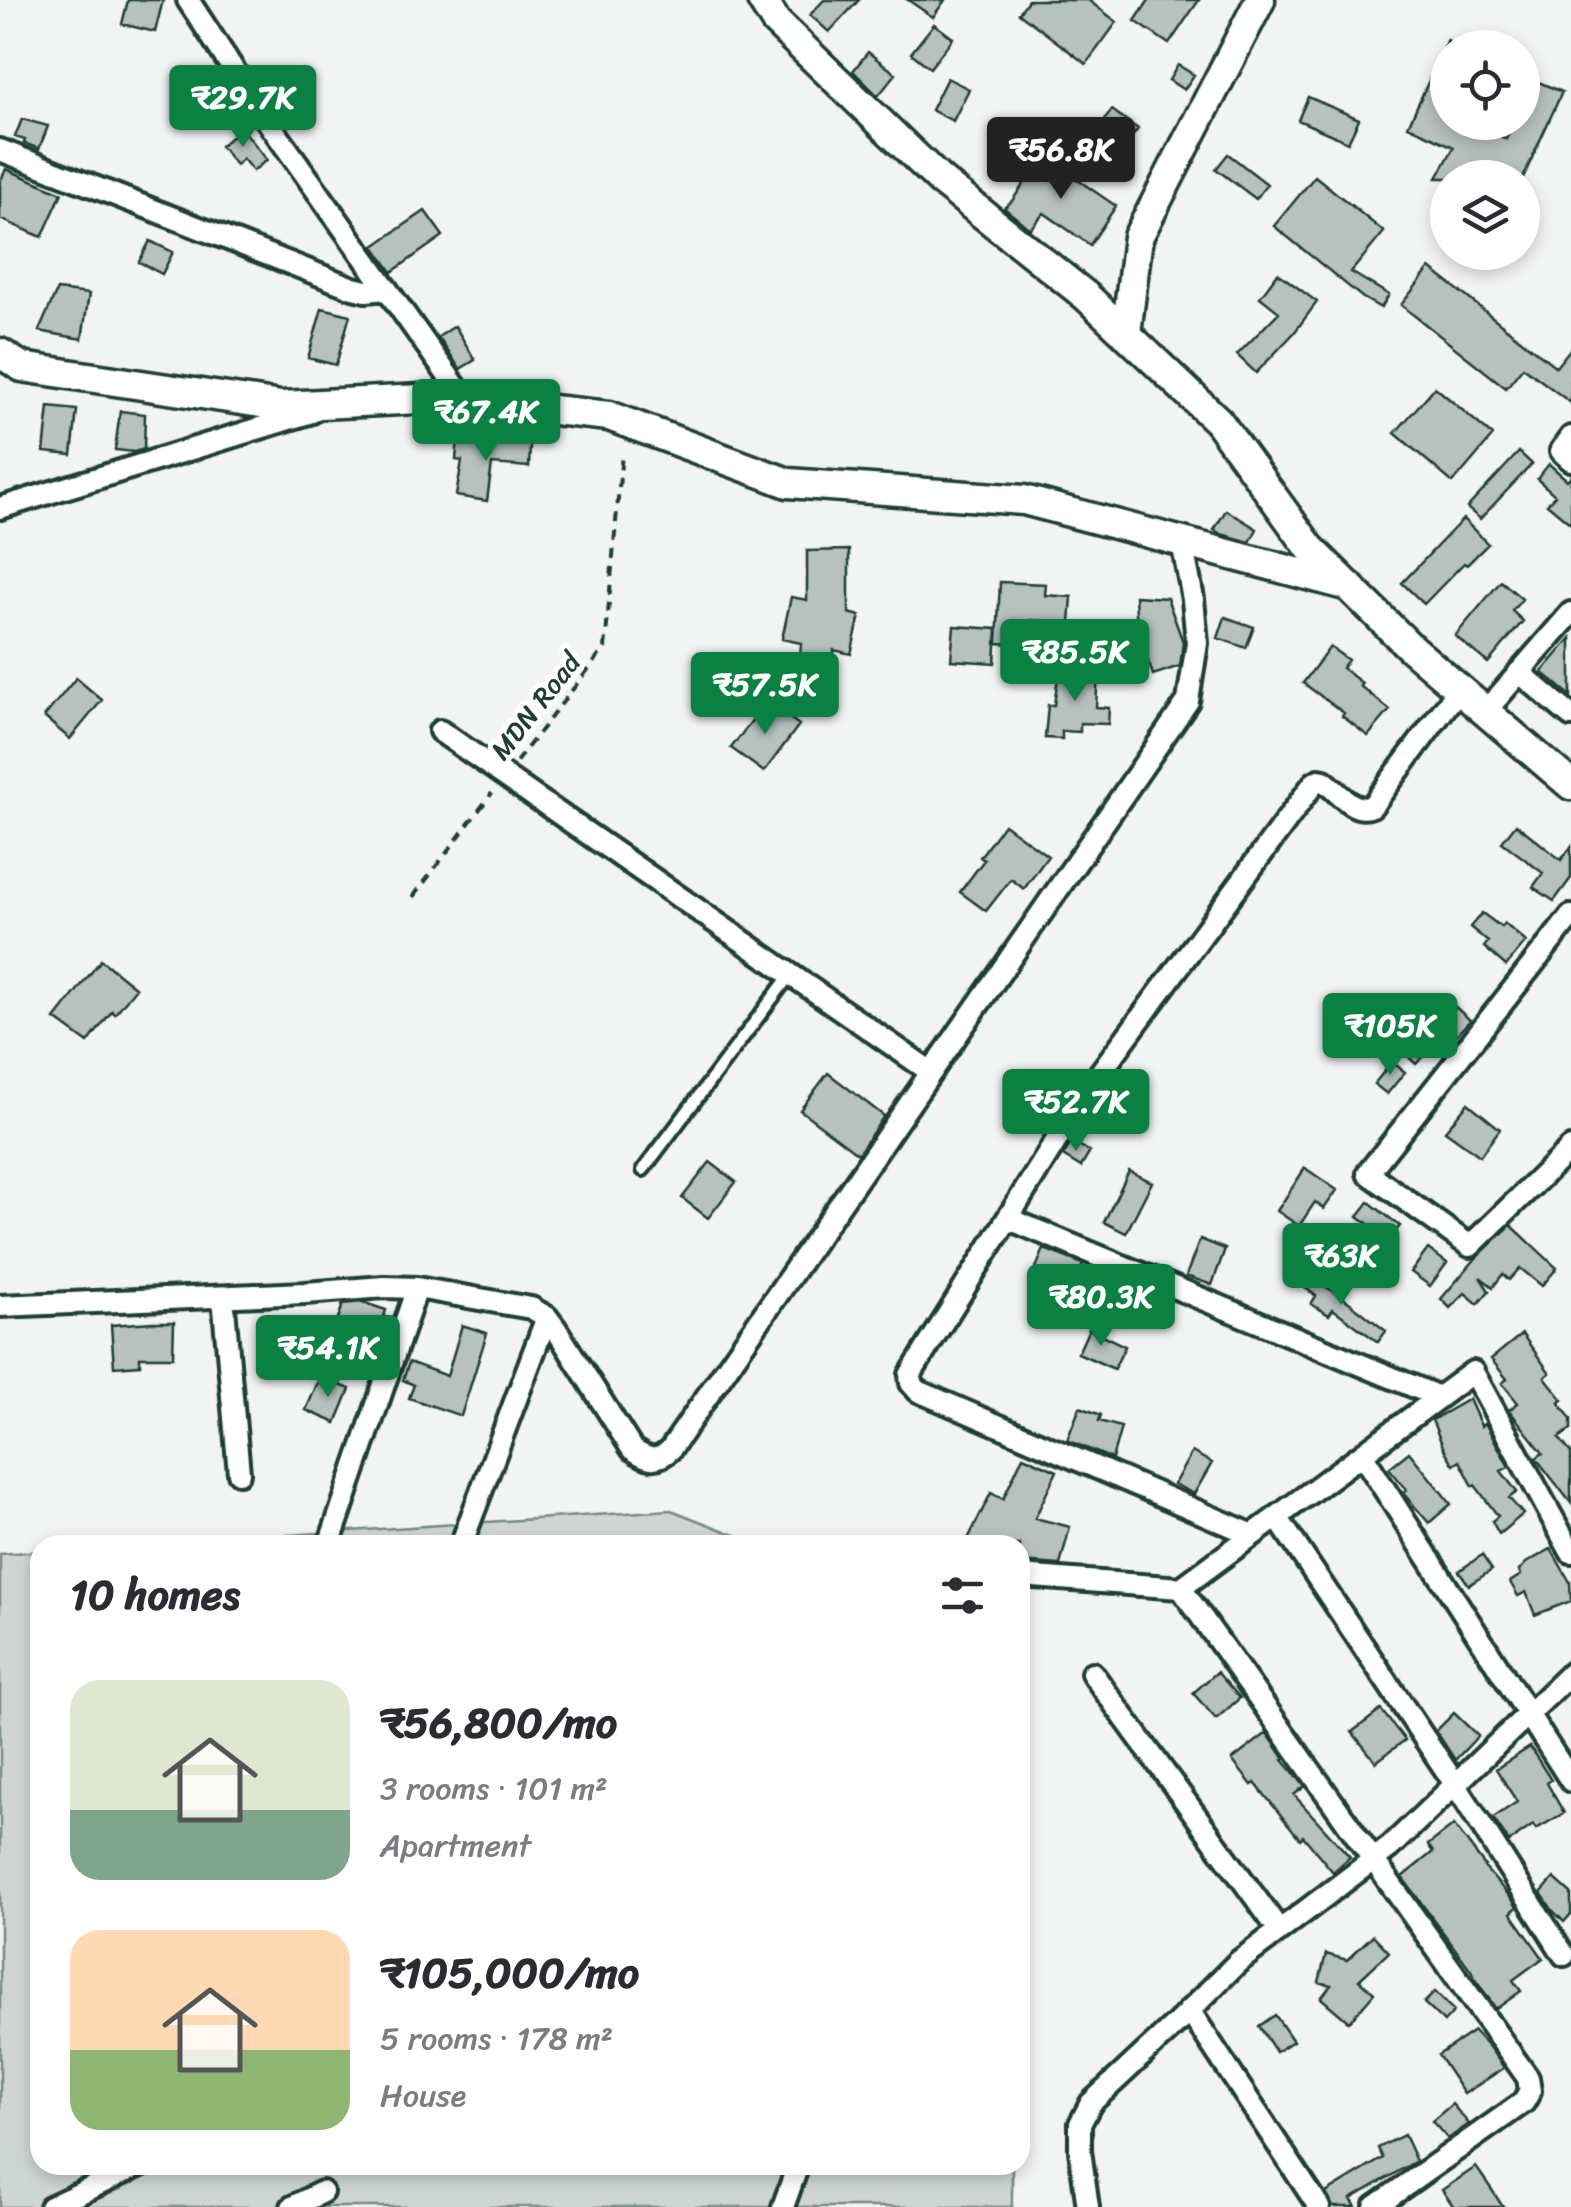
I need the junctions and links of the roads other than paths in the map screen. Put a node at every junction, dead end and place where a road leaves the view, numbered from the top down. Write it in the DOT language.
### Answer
graph roads {
  1 [pos="188,0"];
  2 [pos="762,0"];
  3 [pos="1260,0"];
  4 [pos="0,150"];
  5 [pos="386,289"];
  6 [pos="1126,333"];
  7 [pos="0,352"];
  8 [pos="466,401"];
  9 [pos="342,403"];
  10 [pos="1571,437"];
  11 [pos="1571,460"];
  12 [pos="0,508"];
  13 [pos="1182,542"];
  14 [pos="1349,586"];
  15 [pos="1571,614"];
  16 [pos="1520,672"];
  17 [pos="1458,689"];
  18 [pos="1485,712"];
  19 [pos="1571,716"];
  20 [pos="440,731"];
  21 [pos="1571,785"];
  22 [pos="1571,916"];
  23 [pos="791,974"];
  24 [pos="931,1072"];
  25 [pos="1571,1148"];
  26 [pos="644,1170"];
  27 [pos="1009,1219"];
  28 [pos="417,1288"];
  29 [pos="224,1297"];
  30 [pos="0,1306"];
  31 [pos="547,1317"];
  32 [pos="1440,1397"];
  33 [pos="1362,1454"];
  34 [pos="239,1473"];
  35 [pos="1278,1517"];
  36 [pos="1253,1534"];
  37 [pos="332,1535"];
  38 [pos="465,1535"];
  39 [pos="1571,1552"];
  40 [pos="1030,1577"];
  41 [pos="1181,1588"];
  42 [pos="1571,1673"];
  43 [pos="1092,1674"];
  44 [pos="1528,1714"];
  45 [pos="1571,1782"];
  46 [pos="1455,1784"];
  47 [pos="1374,1858"];
  48 [pos="1278,1930"];
  49 [pos="1564,1955"];
  50 [pos="1190,2010"];
  51 [pos="119,2175"];
  52 [pos="794,2175"];
  53 [pos="322,2192"];
  54 [pos="50,2207"];
  55 [pos="292,2207"];
  56 [pos="783,2207"];
  57 [pos="1088,2207"];
  58 [pos="1319,2207"];
  59 [pos="1375,2207"];
  1 -- 5 [label="street"];
  2 -- 6 [label="main road"];
  3 -- 6 [label="main road"];
  4 -- 5 [label="street"];
  5 -- 8 [label="street"];
  6 -- 14 [label="main road"];
  7 -- 9 [label="main road"];
  8 -- 9 [label="main road"];
  8 -- 13 [label="main road"];
  9 -- 12 [label="street"];
  10 -- 11 [label="street"];
  13 -- 14 [label="main road"];
  13 -- 24 [label="street"];
  14 -- 17 [label="main road"];
  15 -- 16 [label="street"];
  16 -- 18 [label="street"];
  16 -- 19 [label="street"];
  17 -- 18 [label="main road"];
  17 -- 27 [label="street"];
  18 -- 21 [label="main road"];
  20 -- 23 [label="street"];
  22 -- 25 [label="street"];
  23 -- 24 [label="street"];
  23 -- 26 [label="lane"];
  24 -- 31 [label="street"];
  27 -- 32 [label="street"];
  27 -- 36 [label="street"];
  28 -- 29 [label="street"];
  28 -- 31 [label="street"];
  28 -- 37 [label="street"];
  29 -- 30 [label="street"];
  29 -- 34 [label="street"];
  31 -- 38 [label="street"];
  32 -- 33 [label="street"];
  32 -- 39 [label="street"];
  33 -- 35 [label="street"];
  33 -- 44 [label="street"];
  35 -- 36 [label="street"];
  35 -- 46 [label="street"];
  36 -- 41 [label="street"];
  40 -- 41 [label="street"];
  41 -- 47 [label="street"];
  42 -- 44 [label="street"];
  43 -- 48 [label="street"];
  44 -- 45 [label="street"];
  44 -- 46 [label="street"];
  46 -- 47 [label="street"];
  46 -- 49 [label="street"];
  47 -- 48 [label="street"];
  47 -- 59 [label="street"];
  48 -- 50 [label="street"];
  50 -- 57 [label="street"];
  50 -- 58 [label="street"];
  51 -- 54 [label="street"];
  52 -- 56 [label="street"];
  53 -- 55 [label="street"];
}
